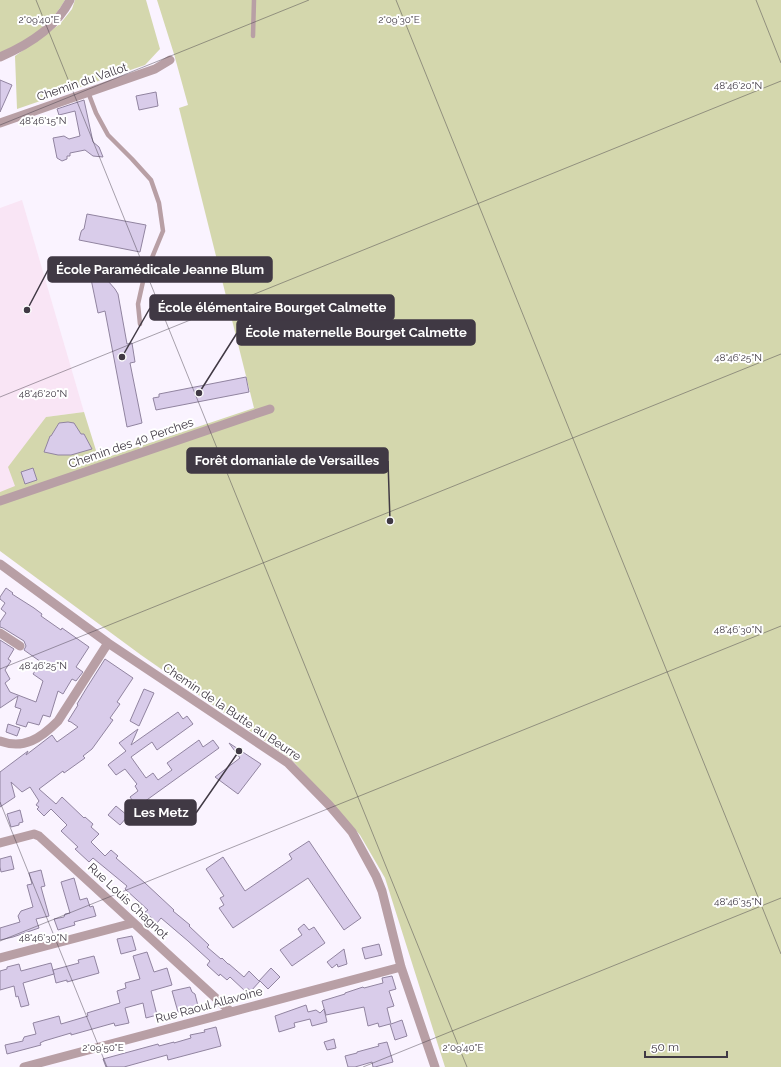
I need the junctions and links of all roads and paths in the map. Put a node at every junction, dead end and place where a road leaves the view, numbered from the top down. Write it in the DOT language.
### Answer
graph roads {
  1 [pos="70,0"];
  2 [pos="254,0"];
  3 [pos="253,36"];
  4 [pos="0,57"];
  5 [pos="170,60"];
  6 [pos="88,92"];
  7 [pos="0,124"];
  8 [pos="140,324"];
  9 [pos="270,409"];
  10 [pos="0,501"];
  11 [pos="0,564"];
  12 [pos="0,632"];
  13 [pos="108,643"];
  14 [pos="20,646"];
  15 [pos="0,741"];
  16 [pos="0,843"];
  17 [pos="133,923"];
  18 [pos="0,958"];
  19 [pos="401,967"];
  20 [pos="231,1012"];
  21 [pos="24,1067"];
  22 [pos="435,1067"];
  1 -- 4 [label="street"];
  2 -- 3 [label="lane"];
  5 -- 6 [label="street, Chemin du Vallot"];
  6 -- 7 [label="street, Chemin du Vallot"];
  6 -- 8 [label="lane"];
  9 -- 10 [label="street, Chemin des 40 Perches"];
  11 -- 13 [label="street, Chemin de la Butte au Beurre"];
  12 -- 14 [label="street"];
  13 -- 15 [label="street"];
  13 -- 19 [label="street, Chemin de la Butte au Beurre"];
  16 -- 17 [label="street, Rue Louis Chagnot"];
  17 -- 18 [label="street"];
  17 -- 20 [label="street, Rue Louis Chagnot"];
  19 -- 20 [label="street, Rue Raoul Allavoine"];
  19 -- 22 [label="street, Chemin de la Butte au Beurre"];
  20 -- 21 [label="street, Rue Raoul Allavoine"];
}
